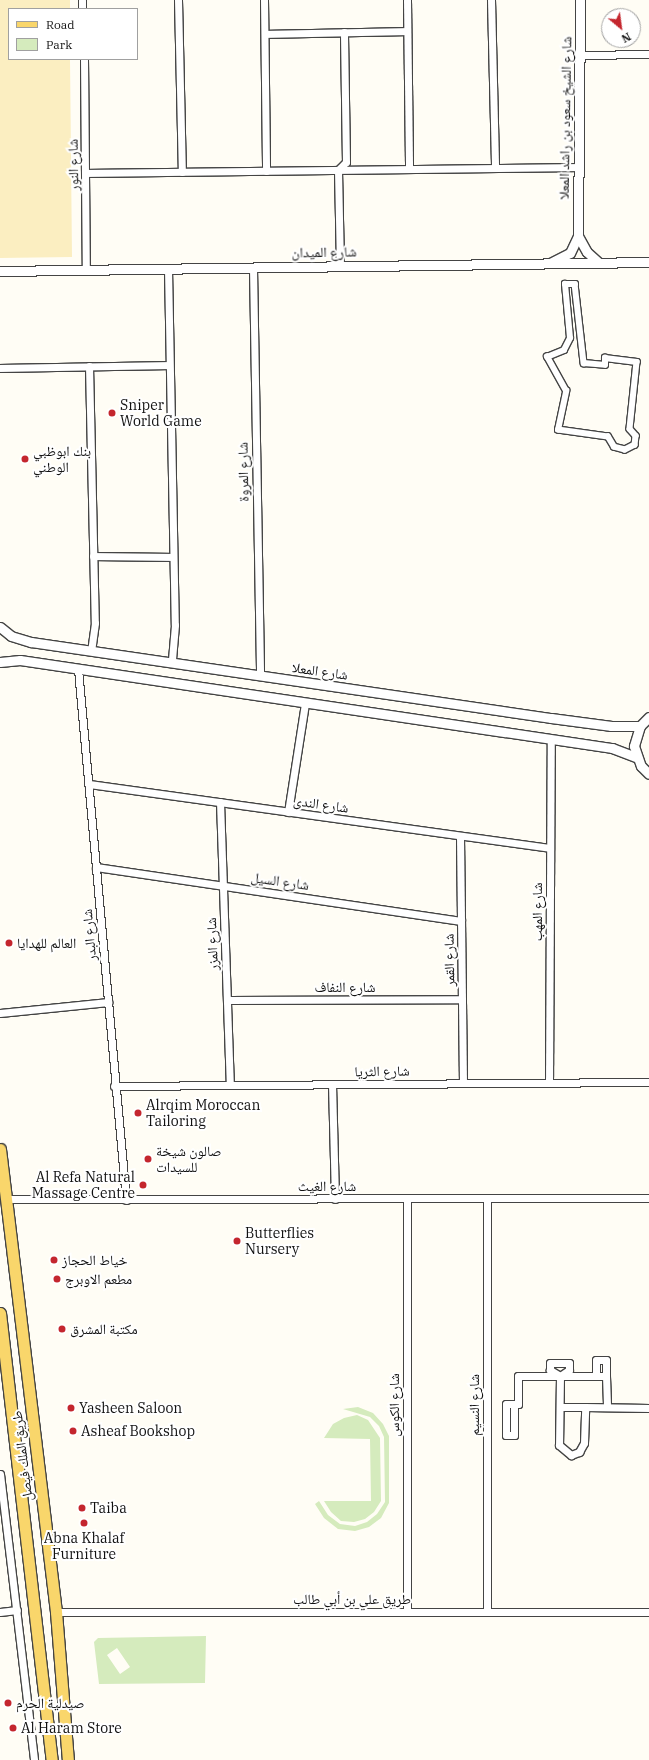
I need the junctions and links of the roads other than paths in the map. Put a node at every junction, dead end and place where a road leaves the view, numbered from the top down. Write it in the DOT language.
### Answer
graph roads {
  1 [pos="178,0"];
  2 [pos="264,0"];
  3 [pos="407,0"];
  4 [pos="491,0"];
  5 [pos="580,0"];
  6 [pos="407,31"];
  7 [pos="344,32"];
  8 [pos="265,34"];
  9 [pos="649,54"];
  10 [pos="580,55"];
  11 [pos="84,60"];
  12 [pos="578,167"];
  13 [pos="495,168"];
  14 [pos="409,169"];
  15 [pos="266,170"];
  16 [pos="338,170"];
  17 [pos="182,172"];
  18 [pos="87,173"];
  19 [pos="578,236"];
  20 [pos="598,262"];
  21 [pos="649,262"];
  22 [pos="548,264"];
  23 [pos="340,266"];
  24 [pos="253,268"];
  25 [pos="168,269"];
  26 [pos="86,270"];
  27 [pos="0,271"];
  28 [pos="637,362"];
  29 [pos="168,365"];
  30 [pos="89,366"];
  31 [pos="0,368"];
  32 [pos="93,556"];
  33 [pos="173,557"];
  34 [pos="0,627"];
  35 [pos="91,651"];
  36 [pos="0,662"];
  37 [pos="172,664"];
  38 [pos="78,669"];
  39 [pos="260,676"];
  40 [pos="305,703"];
  41 [pos="649,717"];
  42 [pos="640,726"];
  43 [pos="551,741"];
  44 [pos="636,757"];
  45 [pos="649,775"];
  46 [pos="89,784"];
  47 [pos="220,802"];
  48 [pos="288,812"];
  49 [pos="460,837"];
  50 [pos="550,848"];
  51 [pos="96,867"];
  52 [pos="223,886"];
  53 [pos="461,921"];
  54 [pos="227,1000"];
  55 [pos="462,1000"];
  56 [pos="108,1002"];
  57 [pos="0,1013"];
  58 [pos="649,1082"];
  59 [pos="463,1083"];
  60 [pos="549,1083"];
  61 [pos="230,1084"];
  62 [pos="332,1084"];
  63 [pos="114,1086"];
  64 [pos="0,1149"];
  65 [pos="487,1198"];
  66 [pos="649,1198"];
  67 [pos="6,1199"];
  68 [pos="335,1199"];
  69 [pos="407,1199"];
  70 [pos="126,1200"];
  71 [pos="0,1313"];
  72 [pos="1,1337"];
  73 [pos="560,1376"];
  74 [pos="596,1376"];
  75 [pos="606,1376"];
  76 [pos="514,1404"];
  77 [pos="560,1407"];
  78 [pos="585,1407"];
  79 [pos="607,1407"];
  80 [pos="649,1408"];
  81 [pos="0,1474"];
  82 [pos="17,1610"];
  83 [pos="0,1612"];
  84 [pos="56,1612"];
  85 [pos="407,1612"];
  86 [pos="487,1612"];
  87 [pos="649,1612"];
  88 [pos="37,1632"];
  89 [pos="34,1760"];
  90 [pos="52,1760"];
  91 [pos="58,1760"];
  92 [pos="68,1760"];
  1 -- 17 [label="street"];
  2 -- 8 [label="street"];
  3 -- 6 [label="street"];
  4 -- 13 [label="street"];
  5 -- 10 [label="street, شارع الشيخ سعود بن راشد المعلا"];
  6 -- 7 [label="street"];
  6 -- 14 [label="street"];
  7 -- 8 [label="street"];
  7 -- 16 [label="street"];
  8 -- 15 [label="street"];
  9 -- 10 [label="street"];
  10 -- 12 [label="street, شارع الشيخ سعود بن راشد المعلا"];
  11 -- 18 [label="street, شارع النور"];
  12 -- 13 [label="street"];
  12 -- 19 [label="street, شارع الشيخ سعود بن راشد المعلا"];
  13 -- 14 [label="street"];
  14 -- 16 [label="street"];
  15 -- 16 [label="street"];
  15 -- 17 [label="street"];
  16 -- 23 [label="street"];
  17 -- 18 [label="street"];
  18 -- 26 [label="street, شارع النور"];
  19 -- 20 [label="street"];
  19 -- 22 [label="street, شارع الشيخ سعود بن راشد المعلا"];
  20 -- 21 [label="street, شارع الميدان"];
  20 -- 22 [label="street, شارع الميدان"];
  22 -- 23 [label="street, شارع الميدان"];
  23 -- 24 [label="street, شارع الميدان"];
  24 -- 25 [label="street, شارع الميدان"];
  24 -- 39 [label="street, شارع المروة"];
  25 -- 26 [label="street, شارع الميدان"];
  25 -- 29 [label="street"];
  26 -- 27 [label="street, شارع الميدان"];
  28 -- 28 [label="street"];
  29 -- 30 [label="street"];
  29 -- 33 [label="street"];
  30 -- 31 [label="street"];
  30 -- 32 [label="street"];
  32 -- 33 [label="street"];
  32 -- 35 [label="street"];
  33 -- 37 [label="street"];
  34 -- 35 [label="street, شارع المعلا"];
  35 -- 37 [label="street, شارع المعلا"];
  36 -- 38 [label="street"];
  37 -- 39 [label="street, شارع المعلا"];
  38 -- 40 [label="street"];
  38 -- 46 [label="street, شارع البدر"];
  39 -- 42 [label="street, شارع المعلا"];
  40 -- 43 [label="street"];
  40 -- 48 [label="street"];
  41 -- 42 [label="street"];
  42 -- 44 [label="street"];
  43 -- 44 [label="street"];
  43 -- 50 [label="street, شارع المهب"];
  44 -- 45 [label="street"];
  46 -- 47 [label="street, شارع الندى"];
  46 -- 51 [label="street, شارع البدر"];
  47 -- 48 [label="street, شارع الندى"];
  47 -- 52 [label="street, شارع المزر"];
  48 -- 49 [label="street, شارع الندى"];
  49 -- 50 [label="street, شارع الندى"];
  49 -- 53 [label="street, شارع القمر"];
  50 -- 60 [label="street, شارع المهب"];
  51 -- 52 [label="street, شارع السيل"];
  51 -- 56 [label="street, شارع البدر"];
  52 -- 53 [label="street, شارع السيل"];
  52 -- 54 [label="street, شارع المزر"];
  53 -- 55 [label="street, شارع القمر"];
  54 -- 55 [label="street, شارع النفاف"];
  54 -- 61 [label="street, شارع المزر"];
  55 -- 59 [label="street, شارع القمر"];
  56 -- 57 [label="street"];
  56 -- 63 [label="street, شارع البدر"];
  58 -- 60 [label="street, شارع الثريا"];
  59 -- 60 [label="street, شارع الثريا"];
  59 -- 62 [label="street, شارع الثريا"];
  61 -- 62 [label="street, شارع الثريا"];
  61 -- 63 [label="street, شارع الثريا"];
  62 -- 68 [label="street"];
  63 -- 70 [label="street, شارع البدر"];
  64 -- 67 [label="main road, طريق الملك فيصل"];
  65 -- 66 [label="street, شارع الغيث"];
  65 -- 69 [label="street, شارع الغيث"];
  65 -- 86 [label="street, شارع النسيم"];
  67 -- 70 [label="street, شارع الغيث"];
  67 -- 84 [label="main road, طريق الملك فيصل"];
  68 -- 69 [label="street, شارع الغيث"];
  68 -- 70 [label="street, شارع الغيث"];
  69 -- 85 [label="street, شارع الكوس"];
  71 -- 72 [label="main road, طريق الملك فيصل"];
  72 -- 88 [label="main road, طريق الملك فيصل"];
  73 -- 74 [label="street"];
  73 -- 76 [label="street"];
  73 -- 77 [label="street"];
  74 -- 75 [label="street"];
  74 -- 75 [label="street"];
  75 -- 79 [label="street"];
  77 -- 78 [label="street"];
  77 -- 78 [label="street"];
  78 -- 79 [label="street"];
  79 -- 80 [label="street"];
  81 -- 82 [label="street"];
  82 -- 83 [label="street"];
  82 -- 89 [label="street"];
  84 -- 85 [label="street, طريق علي بن أبي طالب"];
  84 -- 92 [label="main road, طريق الملك فيصل"];
  85 -- 86 [label="street, طريق علي بن أبي طالب"];
  86 -- 87 [label="street, طريق علي بن أبي طالب"];
  88 -- 90 [label="main road, طريق الملك فيصل"];
  88 -- 91 [label="main road"];
}
